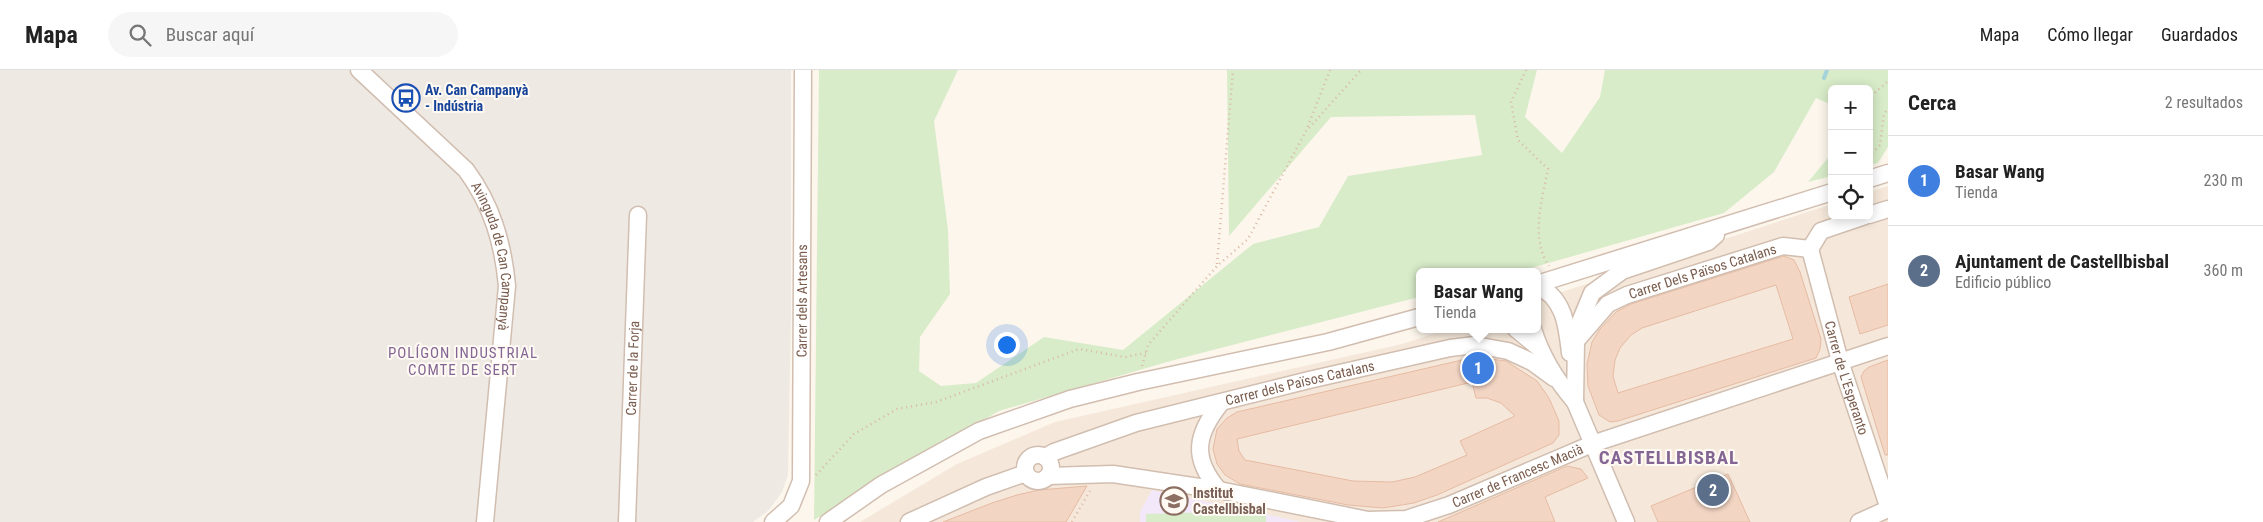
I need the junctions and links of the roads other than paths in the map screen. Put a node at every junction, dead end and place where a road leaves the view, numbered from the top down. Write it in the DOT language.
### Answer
graph roads {
  1 [pos="359,70"];
  2 [pos="803,70"];
  3 [pos="1888,173"];
  4 [pos="1873,178"];
  5 [pos="1828,193"];
  6 [pos="1888,209"];
  7 [pos="1873,214"];
  8 [pos="638,215"];
  9 [pos="1852,220"];
  10 [pos="1729,224"];
  11 [pos="1810,249"];
  12 [pos="1541,284"];
  13 [pos="1541,287"];
  14 [pos="1416,318"];
  15 [pos="1416,329"];
  16 [pos="1521,333"];
  17 [pos="1534,333"];
  18 [pos="1576,341"];
  19 [pos="1328,342"];
  20 [pos="1888,346"];
  21 [pos="1539,348"];
  22 [pos="1840,361"];
  23 [pos="1554,378"];
  24 [pos="1575,402"];
  25 [pos="1222,403"];
  26 [pos="1592,444"];
  27 [pos="1045,457"];
  28 [pos="1026,472"];
  29 [pos="1048,476"];
  30 [pos="1219,490"];
  31 [pos="1888,507"];
  32 [pos="484,522"];
  33 [pos="627,522"];
  34 [pos="773,522"];
  35 [pos="828,522"];
  36 [pos="909,522"];
  37 [pos="1626,522"];
  38 [pos="1859,522"];
  1 -- 32 [label="street, Avinguda de Can Campanyà"];
  2 -- 34 [label="street, Carrer dels Artesans"];
  3 -- 4 [label="street"];
  5 -- 10 [label="street"];
  6 -- 7 [label="street"];
  8 -- 33 [label="street, Carrer de la Forja"];
  9 -- 11 [label="street"];
  10 -- 12 [label="street"];
  10 -- 18 [label="street"];
  11 -- 18 [label="street, Carrer Dels Països Catalans"];
  11 -- 22 [label="street, Carrer de L'Esperanto"];
  13 -- 24 [label="street"];
  14 -- 19 [label="street"];
  15 -- 19 [label="street"];
  16 -- 21 [label="street"];
  17 -- 21 [label="street"];
  18 -- 24 [label="street"];
  19 -- 35 [label="street"];
  20 -- 22 [label="street, Carrer de Francesc Macià"];
  21 -- 23 [label="street"];
  22 -- 26 [label="street, Carrer de Francesc Macià"];
  22 -- 31 [label="street, Carrer de L'Esperanto"];
  23 -- 24 [label="street"];
  23 -- 25 [label="street, Carrer dels Països Catalans"];
  24 -- 26 [label="street"];
  25 -- 27 [label="street, Carrer dels Països Catalans"];
  25 -- 30 [label="street"];
  26 -- 30 [label="street, Carrer de Francesc Macià"];
  26 -- 37 [label="street"];
  27 -- 28 [label="street"];
  27 -- 29 [label="street"];
  28 -- 29 [label="street, Carrer de Francesc Macià"];
  28 -- 36 [label="street"];
  29 -- 30 [label="street, Carrer de Francesc Macià"];
  31 -- 38 [label="street"];
}
